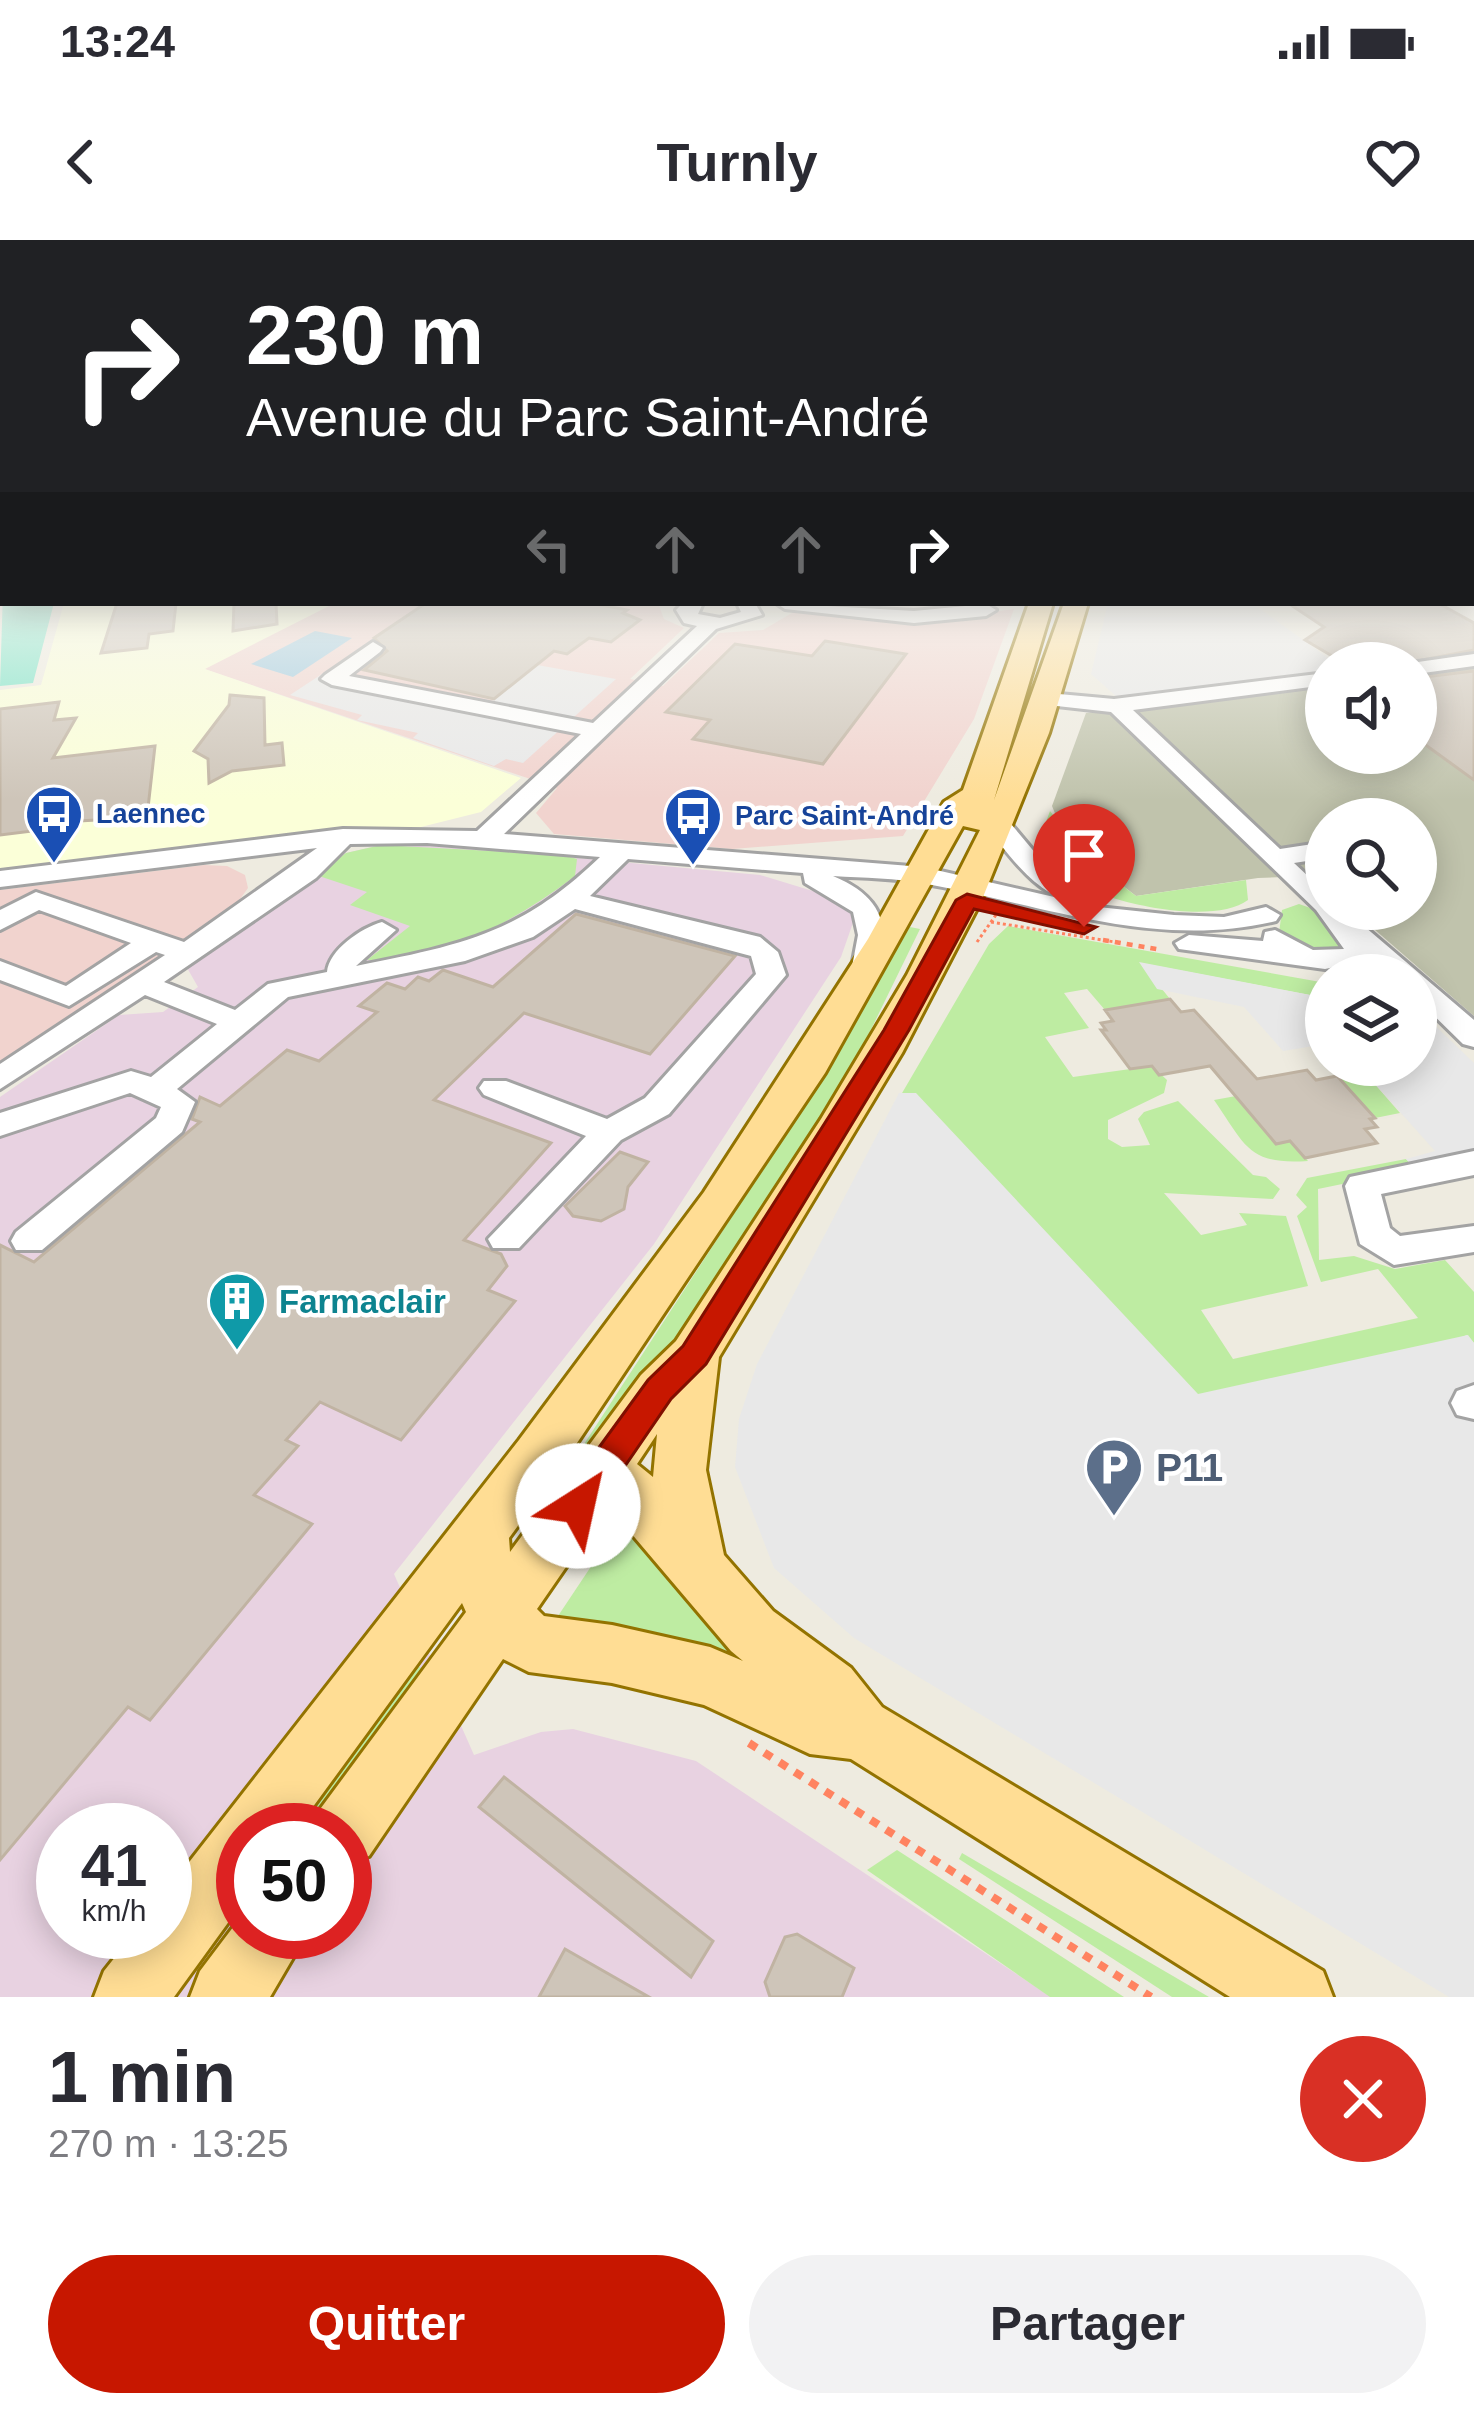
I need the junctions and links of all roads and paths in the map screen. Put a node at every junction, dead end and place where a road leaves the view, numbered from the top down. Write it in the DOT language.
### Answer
graph roads {
  1 [pos="696,637"];
  2 [pos="1029,637"];
  3 [pos="1066,637"];
  4 [pos="373,648"];
  5 [pos="1474,660"];
  6 [pos="1437,665"];
  7 [pos="1305,673"];
  8 [pos="1048,700"];
  9 [pos="1121,711"];
  10 [pos="598,730"];
  11 [pos="1001,829"];
  12 [pos="344,836"];
  13 [pos="483,840"];
  14 [pos="252,847"];
  15 [pos="621,851"];
  16 [pos="1305,854"];
  17 [pos="714,858"];
  18 [pos="1275,860"];
  19 [pos="32,875"];
  20 [pos="814,877"];
  21 [pos="0,879"];
  22 [pos="946,886"];
  23 [pos="1305,887"];
  24 [pos="0,894"];
  25 [pos="571,900"];
  26 [pos="1305,901"];
  27 [pos="261,902"];
  28 [pos="1269,910"];
  29 [pos="1133,919"];
  30 [pos="0,922"];
  31 [pos="382,930"];
  32 [pos="1349,930"];
  33 [pos="1358,940"];
  34 [pos="153,941"];
  35 [pos="978,941"];
  36 [pos="187,952"];
  37 [pos="1174,952"];
  38 [pos="1288,952"];
  39 [pos="1379,954"];
  40 [pos="0,970"];
  41 [pos="866,973"];
  42 [pos="341,975"];
  43 [pos="141,983"];
  44 [pos="1437,1002"];
  45 [pos="238,1022"];
  46 [pos="1474,1037"];
  47 [pos="0,1079"];
  48 [pos="495,1088"];
  49 [pos="154,1091"];
  50 [pos="0,1124"];
  51 [pos="609,1132"];
  52 [pos="1474,1163"];
  53 [pos="1474,1238"];
  54 [pos="506,1239"];
  55 [pos="29,1240"];
  56 [pos="694,1355"];
  57 [pos="603,1469"];
  58 [pos="516,1480"];
  59 [pos="480,1529"];
  60 [pos="697,1565"];
  61 [pos="500,1615"];
  62 [pos="860,1729"];
  63 [pos="745,1740"];
  64 [pos="275,1803"];
  65 [pos="366,1803"];
  66 [pos="216,1882"];
  67 [pos="253,1959"];
  68 [pos="130,1997"];
  69 [pos="226,1997"];
  70 [pos="1151,1997"];
  71 [pos="1297,1997"];
  1 -- 10 [label="street"];
  2 -- 22 [label="main road"];
  3 -- 8 [label="main road"];
  4 -- 10 [label="street"];
  5 -- 6 [label="street"];
  7 -- 8 [label="street"];
  8 -- 11 [label="main road"];
  9 -- 18 [label="street"];
  10 -- 13 [label="street"];
  11 -- 22 [label="main road"];
  11 -- 29 [label="street"];
  12 -- 13 [label="street"];
  12 -- 14 [label="street"];
  12 -- 27 [label="street"];
  13 -- 15 [label="street"];
  14 -- 19 [label="street"];
  14 -- 27 [label="street"];
  15 -- 17 [label="street"];
  15 -- 25 [label="street"];
  16 -- 18 [label="street"];
  17 -- 20 [label="street"];
  17 -- 22 [label="street"];
  18 -- 23 [label="street"];
  18 -- 28 [label="street"];
  19 -- 21 [label="street"];
  19 -- 24 [label="street"];
  20 -- 22 [label="street"];
  20 -- 41 [label="street"];
  22 -- 29 [label="street"];
  22 -- 38 [label="street"];
  22 -- 41 [label="main road"];
  22 -- 56 [label="main road"];
  25 -- 42 [label="street"];
  25 -- 51 [label="street"];
  26 -- 28 [label="street"];
  27 -- 36 [label="street"];
  28 -- 29 [label="street"];
  28 -- 38 [label="street"];
  30 -- 34 [label="street"];
  31 -- 42 [label="street"];
  32 -- 33 [label="street"];
  33 -- 38 [label="street"];
  33 -- 39 [label="street"];
  34 -- 36 [label="street"];
  34 -- 40 [label="street"];
  35 -- 37 [label="path"];
  36 -- 43 [label="street"];
  41 -- 58 [label="main road"];
  42 -- 45 [label="street"];
  43 -- 45 [label="street"];
  43 -- 47 [label="street"];
  44 -- 46 [label="street"];
  45 -- 49 [label="street"];
  48 -- 51 [label="street"];
  49 -- 50 [label="street"];
  49 -- 55 [label="street"];
  51 -- 54 [label="street"];
  52 -- 53 [label="street"];
  56 -- 57 [label="main road"];
  56 -- 60 [label="main road"];
  57 -- 58 [label="main road"];
  57 -- 60 [label="main road"];
  57 -- 61 [label="main road"];
  58 -- 59 [label="main road"];
  59 -- 61 [label="main road"];
  59 -- 64 [label="main road"];
  60 -- 62 [label="main road"];
  61 -- 62 [label="main road"];
  61 -- 65 [label="main road"];
  62 -- 71 [label="main road"];
  63 -- 70 [label="path"];
  66 -- 68 [label="main road"];
  67 -- 69 [label="main road"];
}
